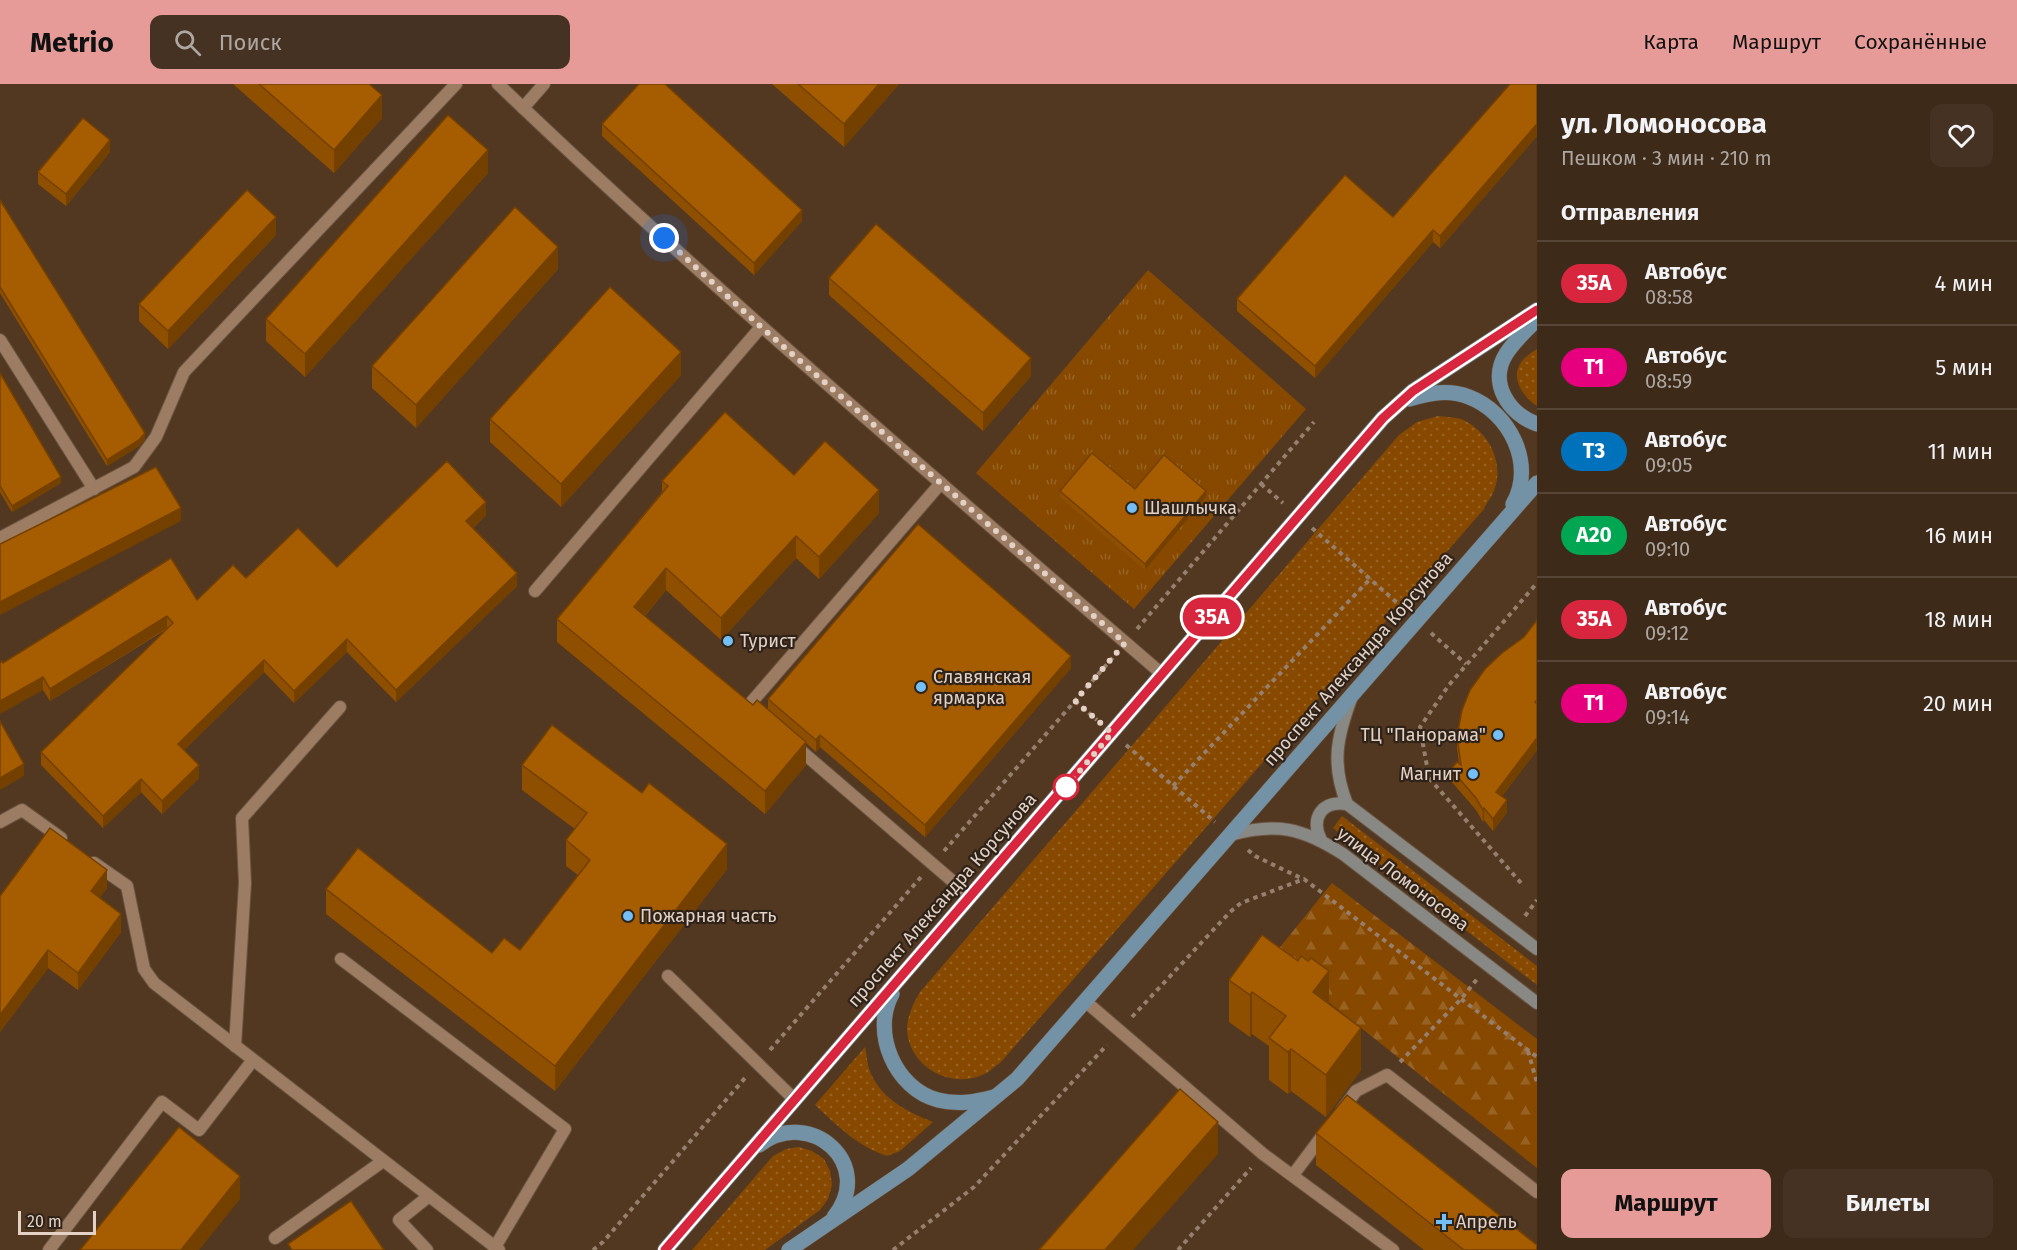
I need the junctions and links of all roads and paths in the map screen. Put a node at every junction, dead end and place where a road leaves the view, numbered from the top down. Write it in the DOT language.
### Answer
graph roads {
  1 [pos="456,84"];
  2 [pos="498,84"];
  3 [pos="544,84"];
  4 [pos="523,108"];
  5 [pos="1537,310"];
  6 [pos="1537,319"];
  7 [pos="761,327"];
  8 [pos="0,340"];
  9 [pos="1394,408"];
  10 [pos="1314,422"];
  11 [pos="1537,424"];
  12 [pos="941,483"];
  13 [pos="1537,483"];
  14 [pos="1261,484"];
  15 [pos="94,489"];
  16 [pos="1298,516"];
  17 [pos="1503,522"];
  18 [pos="0,537"];
  19 [pos="1370,579"];
  20 [pos="1537,583"];
  21 [pos="535,591"];
  22 [pos="1417,621"];
  23 [pos="1125,643"];
  24 [pos="1466,664"];
  25 [pos="1162,674"];
  26 [pos="1352,695"];
  27 [pos="1075,701"];
  28 [pos="339,707"];
  29 [pos="766,720"];
  30 [pos="1112,733"];
  31 [pos="784,735"];
  32 [pos="1173,786"];
  33 [pos="1347,804"];
  34 [pos="0,822"];
  35 [pos="1230,835"];
  36 [pos="1321,840"];
  37 [pos="70,845"];
  38 [pos="89,859"];
  39 [pos="932,864"];
  40 [pos="1304,879"];
  41 [pos="1521,884"];
  42 [pos="971,897"];
  43 [pos="1537,900"];
  44 [pos="1513,931"];
  45 [pos="1537,949"];
  46 [pos="341,959"];
  47 [pos="1487,965"];
  48 [pos="668,975"];
  49 [pos="901,978"];
  50 [pos="1461,999"];
  51 [pos="1085,1001"];
  52 [pos="1537,1003"];
  53 [pos="1119,1031"];
  54 [pos="235,1046"];
  55 [pos="1528,1050"];
  56 [pos="1537,1057"];
  57 [pos="253,1060"];
  58 [pos="758,1063"];
  59 [pos="1387,1075"];
  60 [pos="1537,1083"];
  61 [pos="1007,1089"];
  62 [pos="794,1099"];
  63 [pos="1263,1154"];
  64 [pos="383,1161"];
  65 [pos="741,1161"];
  66 [pos="1293,1175"];
  67 [pos="1537,1192"];
  68 [pos="429,1196"];
  69 [pos="831,1221"];
  70 [pos="275,1238"];
  71 [pos="497,1249"];
  72 [pos="48,1250"];
  73 [pos="427,1250"];
  74 [pos="593,1250"];
  75 [pos="665,1250"];
  76 [pos="789,1250"];
  77 [pos="893,1250"];
  78 [pos="1178,1250"];
  79 [pos="1393,1250"];
  1 -- 15 [label="street"];
  2 -- 4 [label="street"];
  3 -- 4 [label="street"];
  4 -- 7 [label="street"];
  5 -- 9 [label="main road, проспект Александра Корсунова"];
  6 -- 11 [label="main road"];
  7 -- 12 [label="street"];
  7 -- 21 [label="street"];
  8 -- 15 [label="street"];
  9 -- 16 [label="main road, проспект Александра Корсунова"];
  9 -- 17 [label="main road"];
  10 -- 14 [label="path"];
  12 -- 23 [label="street"];
  12 -- 29 [label="street"];
  13 -- 17 [label="main road, проспект Александра Корсунова"];
  14 -- 16 [label="path"];
  14 -- 23 [label="path"];
  15 -- 18 [label="street"];
  16 -- 19 [label="path"];
  16 -- 25 [label="main road, проспект Александра Корсунова"];
  17 -- 22 [label="main road, проспект Александра Корсунова"];
  19 -- 22 [label="path"];
  19 -- 32 [label="path"];
  20 -- 24 [label="path"];
  22 -- 24 [label="path"];
  22 -- 26 [label="main road, проспект Александра Корсунова"];
  23 -- 25 [label="street"];
  23 -- 27 [label="path"];
  24 -- 41 [label="path"];
  25 -- 30 [label="main road, проспект Александра Корсунова"];
  26 -- 33 [label="main road, улица Ломоносова"];
  26 -- 35 [label="main road, проспект Александра Корсунова"];
  27 -- 30 [label="path"];
  27 -- 39 [label="path"];
  28 -- 54 [label="street"];
  30 -- 32 [label="path"];
  30 -- 42 [label="main road, проспект Александра Корсунова"];
  31 -- 39 [label="street"];
  32 -- 35 [label="path"];
  33 -- 36 [label="main road"];
  33 -- 44 [label="main road, улица Ломоносова"];
  34 -- 37 [label="street"];
  35 -- 36 [label="main road, улица Ломоносова"];
  35 -- 40 [label="path"];
  35 -- 51 [label="main road, проспект Александра Корсунова"];
  36 -- 47 [label="main road, улица Ломоносова"];
  38 -- 54 [label="street"];
  39 -- 42 [label="street"];
  39 -- 58 [label="path"];
  40 -- 50 [label="path"];
  40 -- 53 [label="path"];
  42 -- 49 [label="main road, проспект Александра Корсунова"];
  43 -- 44 [label="path"];
  44 -- 45 [label="main road, улица Ломоносова"];
  46 -- 71 [label="street"];
  47 -- 50 [label="path"];
  47 -- 52 [label="main road, улица Ломоносова"];
  48 -- 58 [label="street"];
  49 -- 61 [label="main road"];
  49 -- 62 [label="main road, проспект Александра Корсунова"];
  50 -- 55 [label="path"];
  50 -- 59 [label="path"];
  51 -- 53 [label="street"];
  51 -- 61 [label="main road, проспект Александра Корсунова"];
  53 -- 63 [label="street"];
  53 -- 77 [label="path"];
  54 -- 57 [label="street"];
  55 -- 56 [label="path"];
  55 -- 60 [label="path"];
  57 -- 64 [label="street"];
  57 -- 72 [label="street"];
  58 -- 62 [label="street"];
  58 -- 74 [label="path"];
  59 -- 66 [label="street"];
  59 -- 67 [label="street"];
  61 -- 69 [label="main road, проспект Александра Корсунова"];
  62 -- 65 [label="main road, проспект Александра Корсунова"];
  63 -- 66 [label="street"];
  63 -- 78 [label="path"];
  64 -- 68 [label="street"];
  64 -- 70 [label="street"];
  65 -- 69 [label="main road"];
  65 -- 75 [label="main road, проспект Александра Корсунова"];
  66 -- 79 [label="street"];
  68 -- 71 [label="street"];
  68 -- 73 [label="street"];
  69 -- 76 [label="main road, проспект Александра Корсунова"];
}
